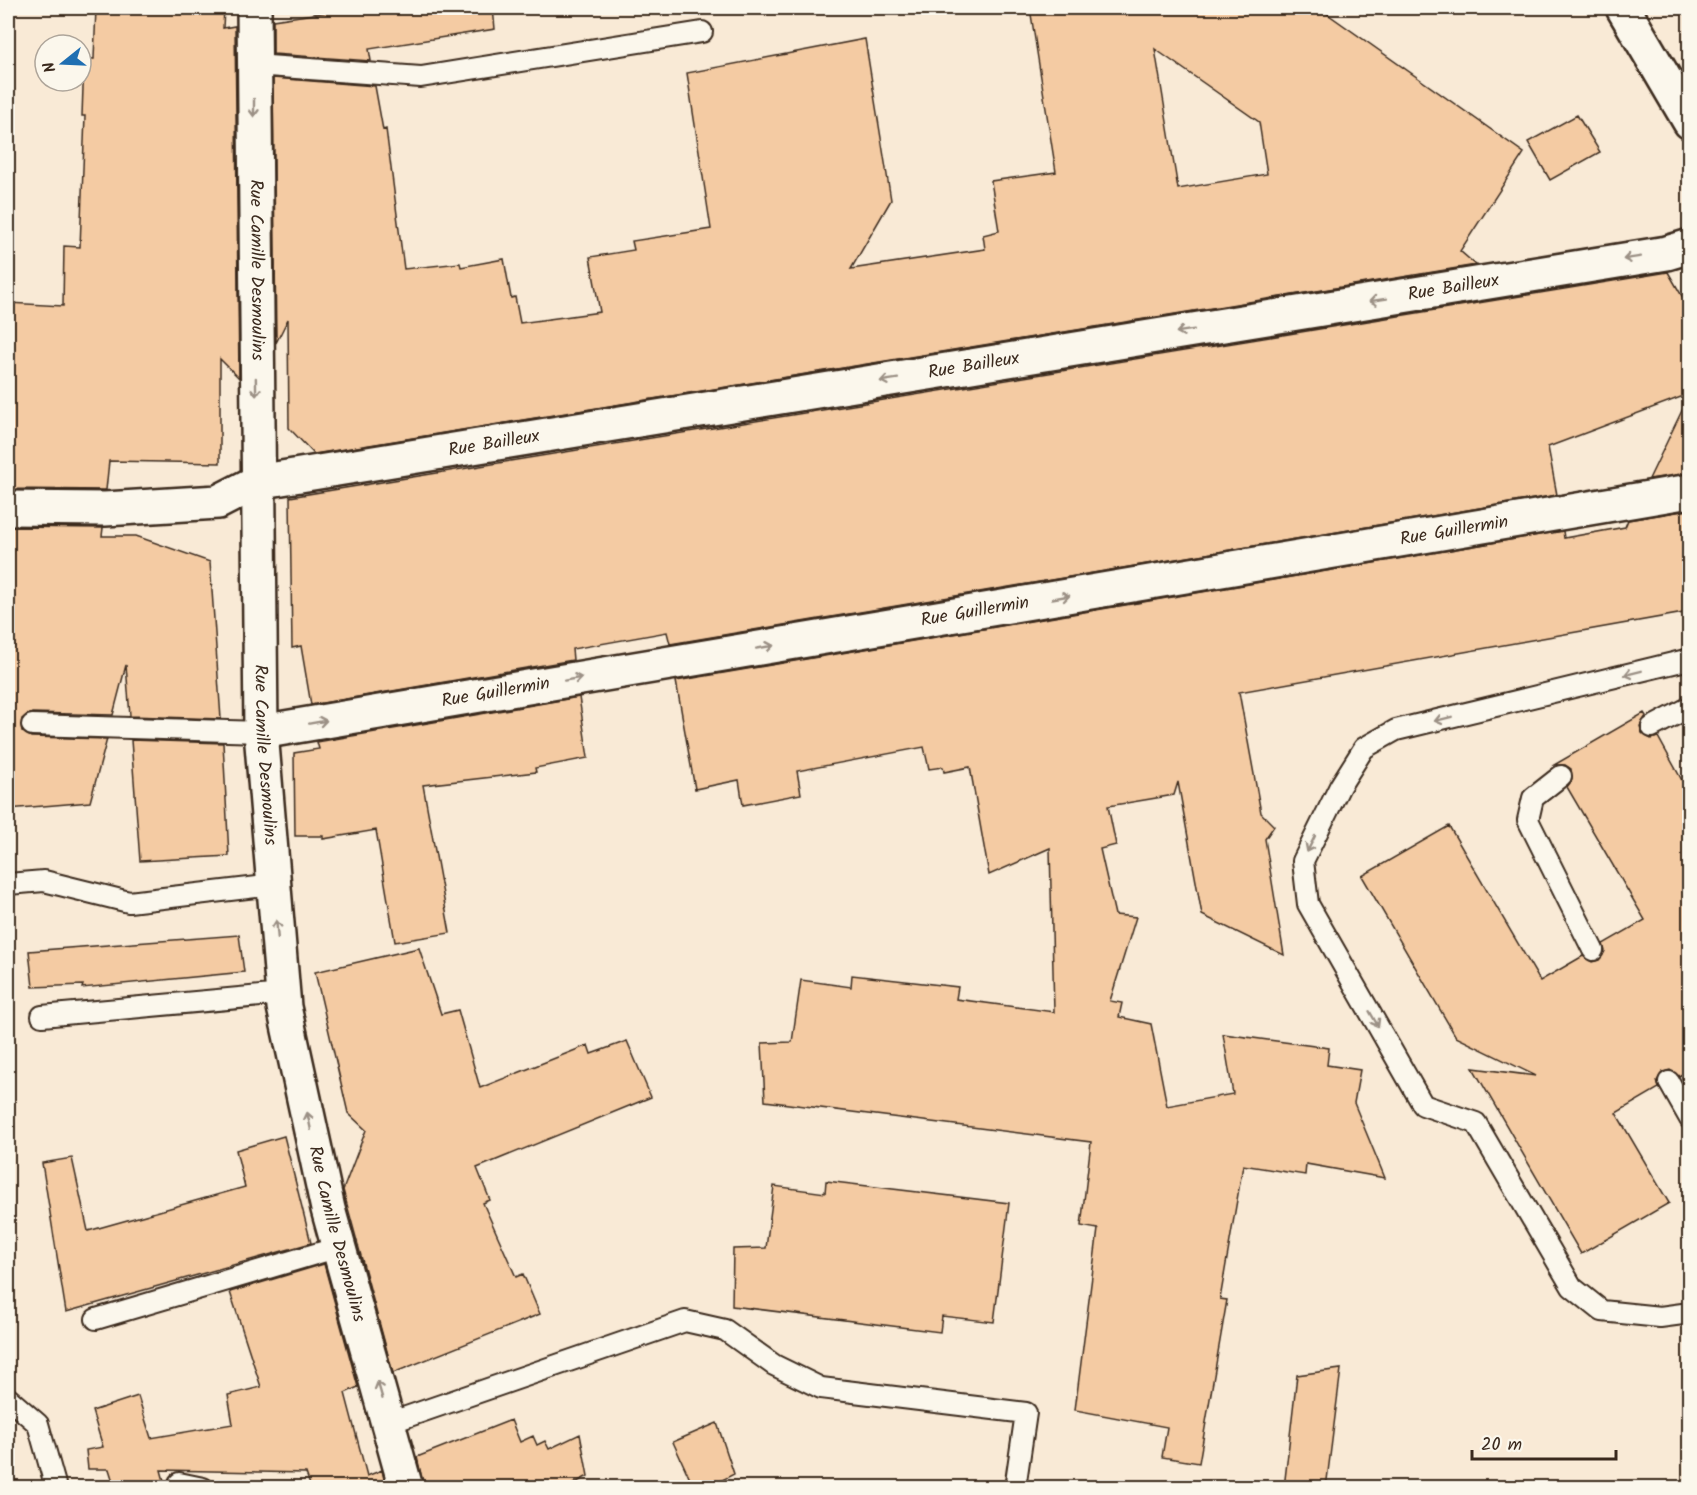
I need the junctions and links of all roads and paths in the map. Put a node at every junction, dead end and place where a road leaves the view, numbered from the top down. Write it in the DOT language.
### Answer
graph roads {
  1 [pos="254,8"];
  2 [pos="1623,8"];
  3 [pos="702,32"];
  4 [pos="254,65"];
  5 [pos="1689,122"];
  6 [pos="1689,246"];
  7 [pos="257,482"];
  8 [pos="1689,491"];
  9 [pos="8,508"];
  10 [pos="1689,659"];
  11 [pos="1689,707"];
  12 [pos="32,725"];
  13 [pos="1653,727"];
  14 [pos="261,732"];
  15 [pos="1561,776"];
  16 [pos="8,884"];
  17 [pos="274,885"];
  18 [pos="1593,950"];
  19 [pos="283,994"];
  20 [pos="42,1016"];
  21 [pos="1669,1082"];
  22 [pos="1689,1119"];
  23 [pos="339,1247"];
  24 [pos="1689,1313"];
  25 [pos="96,1319"];
  26 [pos="8,1398"];
  27 [pos="389,1423"];
  28 [pos="179,1483"];
  29 [pos="56,1488"];
  30 [pos="203,1488"];
  31 [pos="406,1488"];
  32 [pos="1015,1488"];
  1 -- 4 [label="street, Rue Camille Desmoulins"];
  2 -- 5 [label="street"];
  3 -- 4 [label="lane"];
  4 -- 7 [label="street, Rue Camille Desmoulins, one-way"];
  6 -- 7 [label="street, Rue Bailleux, one-way"];
  7 -- 9 [label="street, Rue Bailleux"];
  7 -- 14 [label="street, Rue Camille Desmoulins"];
  14 -- 8 [label="street, Rue Guillermin, one-way"];
  10 -- 24 [label="lane, one-way"];
  11 -- 13 [label="lane"];
  12 -- 14 [label="lane"];
  14 -- 17 [label="street, Rue Camille Desmoulins"];
  15 -- 18 [label="lane"];
  16 -- 17 [label="lane"];
  19 -- 17 [label="street, Rue Camille Desmoulins, one-way"];
  19 -- 20 [label="lane"];
  23 -- 19 [label="street, Rue Camille Desmoulins, one-way"];
  21 -- 22 [label="lane"];
  23 -- 25 [label="lane"];
  27 -- 23 [label="street, Rue Camille Desmoulins, one-way"];
  26 -- 29 [label="lane"];
  27 -- 31 [label="street, Rue Camille Desmoulins"];
  27 -- 32 [label="lane"];
  28 -- 30 [label="lane"];
}
